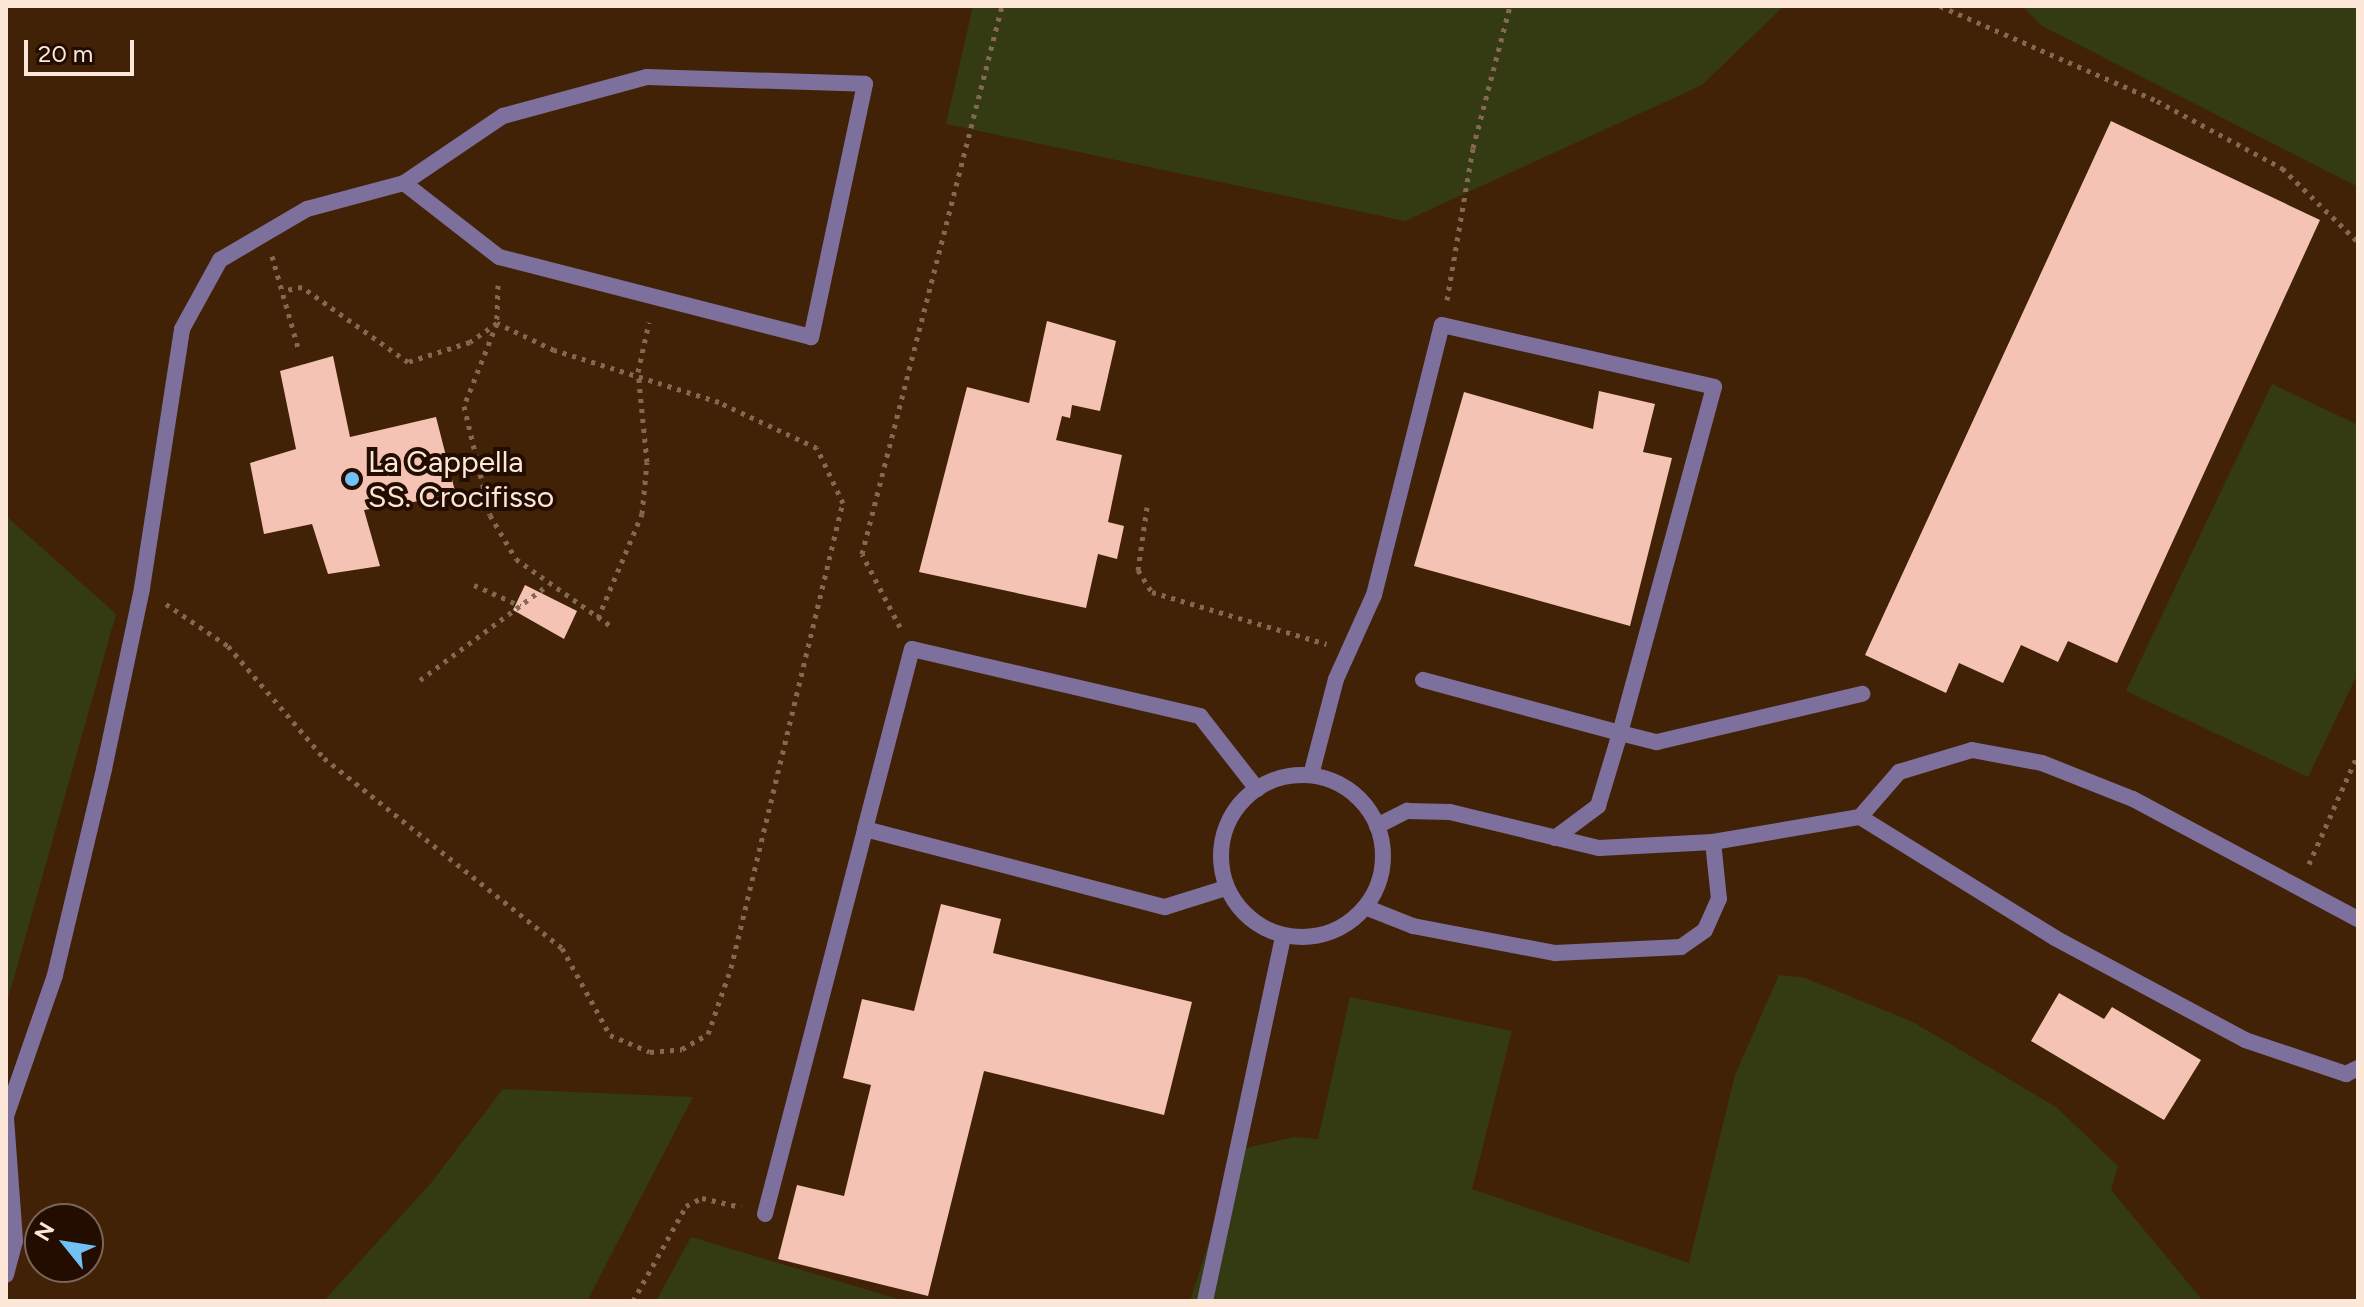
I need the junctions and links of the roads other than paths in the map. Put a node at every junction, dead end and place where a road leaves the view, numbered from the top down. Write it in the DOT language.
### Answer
graph roads {
  1 [pos="404,183"];
  2 [pos="1423,680"];
  3 [pos="1862,694"];
  4 [pos="1620,733"];
  5 [pos="1311,775"];
  6 [pos="1257,789"];
  7 [pos="1860,817"];
  8 [pos="1377,826"];
  9 [pos="865,829"];
  10 [pos="1555,838"];
  11 [pos="1713,842"];
  12 [pos="1226,888"];
  13 [pos="1365,907"];
  14 [pos="2358,919"];
  15 [pos="1283,936"];
  16 [pos="2358,1068"];
  17 [pos="6,1117"];
  18 [pos="765,1214"];
  19 [pos="6,1275"];
  20 [pos="1205,1301"];
  1 -- 1 [label="lane"];
  1 -- 17 [label="lane"];
  2 -- 4 [label="lane"];
  3 -- 4 [label="lane"];
  4 -- 5 [label="lane"];
  4 -- 10 [label="lane"];
  5 -- 6 [label="lane"];
  5 -- 8 [label="lane"];
  6 -- 9 [label="lane"];
  6 -- 12 [label="lane"];
  7 -- 11 [label="lane"];
  7 -- 14 [label="lane"];
  7 -- 16 [label="lane"];
  8 -- 10 [label="lane"];
  8 -- 13 [label="lane"];
  9 -- 12 [label="lane"];
  9 -- 18 [label="lane"];
  10 -- 11 [label="lane"];
  11 -- 13 [label="lane"];
  12 -- 15 [label="lane"];
  13 -- 15 [label="lane"];
  15 -- 20 [label="lane"];
  17 -- 19 [label="lane"];
}
